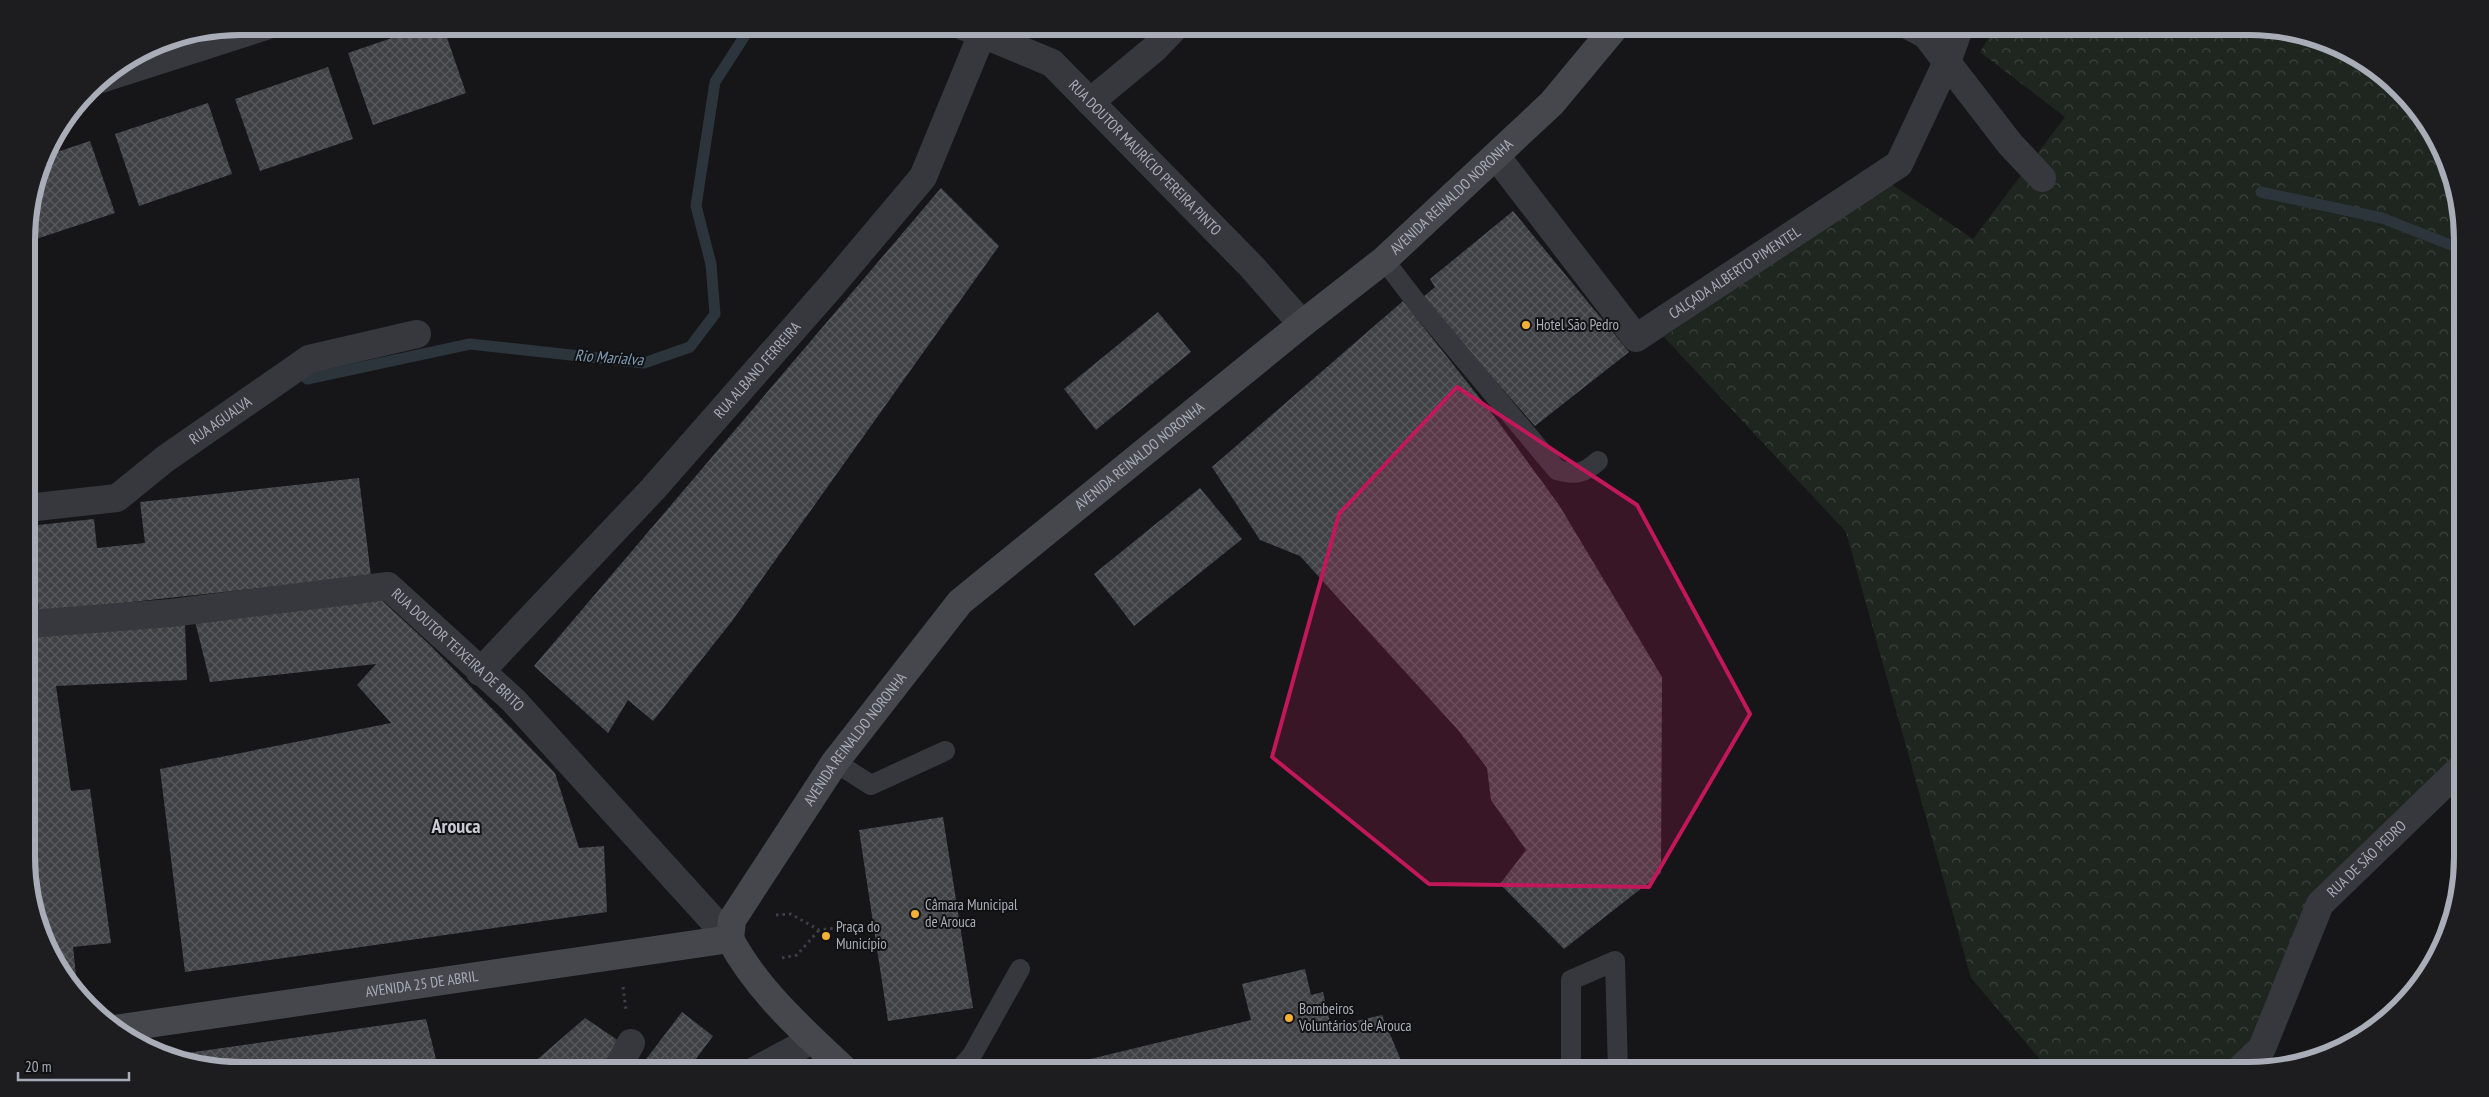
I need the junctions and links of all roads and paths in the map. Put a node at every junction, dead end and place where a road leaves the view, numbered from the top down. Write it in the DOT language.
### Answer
graph roads {
  1 [pos="228,35"];
  2 [pos="970,35"];
  3 [pos="984,35"];
  4 [pos="1168,35"];
  5 [pos="1609,35"];
  6 [pos="1926,35"];
  7 [pos="1957,35"];
  8 [pos="1947,62"];
  9 [pos="128,69"];
  10 [pos="1090,102"];
  11 [pos="1496,156"];
  12 [pos="2042,178"];
  13 [pos="1384,260"];
  14 [pos="1302,324"];
  15 [pos="417,334"];
  16 [pos="1598,461"];
  17 [pos="35,507"];
  18 [pos="35,624"];
  19 [pos="480,672"];
  20 [pos="945,750"];
  21 [pos="835,762"];
  22 [pos="2454,775"];
  23 [pos="791,914"];
  24 [pos="873,924"];
  25 [pos="819,930"];
  26 [pos="730,939"];
  27 [pos="797,955"];
  28 [pos="618,956"];
  29 [pos="1020,969"];
  30 [pos="126,1027"];
  31 [pos="812,1040"];
  32 [pos="630,1043"];
  33 [pos="620,1062"];
  34 [pos="771,1062"];
  35 [pos="836,1062"];
  36 [pos="966,1062"];
  37 [pos="1571,1062"];
  38 [pos="1618,1062"];
  39 [pos="2247,1062"];
  1 -- 9 [label="street"];
  2 -- 19 [label="street, RUA ALBANO FERREIRA"];
  3 -- 10 [label="street, RUA DOUTOR MAURÍCIO PEREIRA PINTO"];
  4 -- 10 [label="street"];
  5 -- 11 [label="main road, AVENIDA REINALDO NORONHA"];
  6 -- 8 [label="street"];
  7 -- 8 [label="street, CALÇADA ALBERTO PIMENTEL"];
  8 -- 11 [label="street, CALÇADA ALBERTO PIMENTEL"];
  8 -- 12 [label="street"];
  10 -- 14 [label="street, RUA DOUTOR MAURÍCIO PEREIRA PINTO"];
  11 -- 13 [label="main road, AVENIDA REINALDO NORONHA"];
  13 -- 14 [label="main road, AVENIDA REINALDO NORONHA"];
  13 -- 16 [label="lane"];
  14 -- 21 [label="main road, AVENIDA REINALDO NORONHA"];
  15 -- 17 [label="street, RUA AGUALVA"];
  18 -- 19 [label="street, RUA DOUTOR TEIXEIRA DE BRITO"];
  19 -- 26 [label="street, RUA DOUTOR TEIXEIRA DE BRITO"];
  20 -- 21 [label="lane"];
  21 -- 26 [label="main road, AVENIDA REINALDO NORONHA"];
  22 -- 39 [label="street, RUA DE SÃO PEDRO"];
  23 -- 25 [label="path"];
  24 -- 25 [label="path"];
  25 -- 27 [label="path"];
  26 -- 28 [label="main road, AVENIDA 25 DE ABRIL"];
  26 -- 31 [label="main road"];
  28 -- 30 [label="main road, AVENIDA 25 DE ABRIL"];
  28 -- 32 [label="path"];
  29 -- 36 [label="lane"];
  31 -- 34 [label="street"];
  31 -- 35 [label="main road"];
  32 -- 33 [label="street"];
  37 -- 38 [label="lane"];
}
